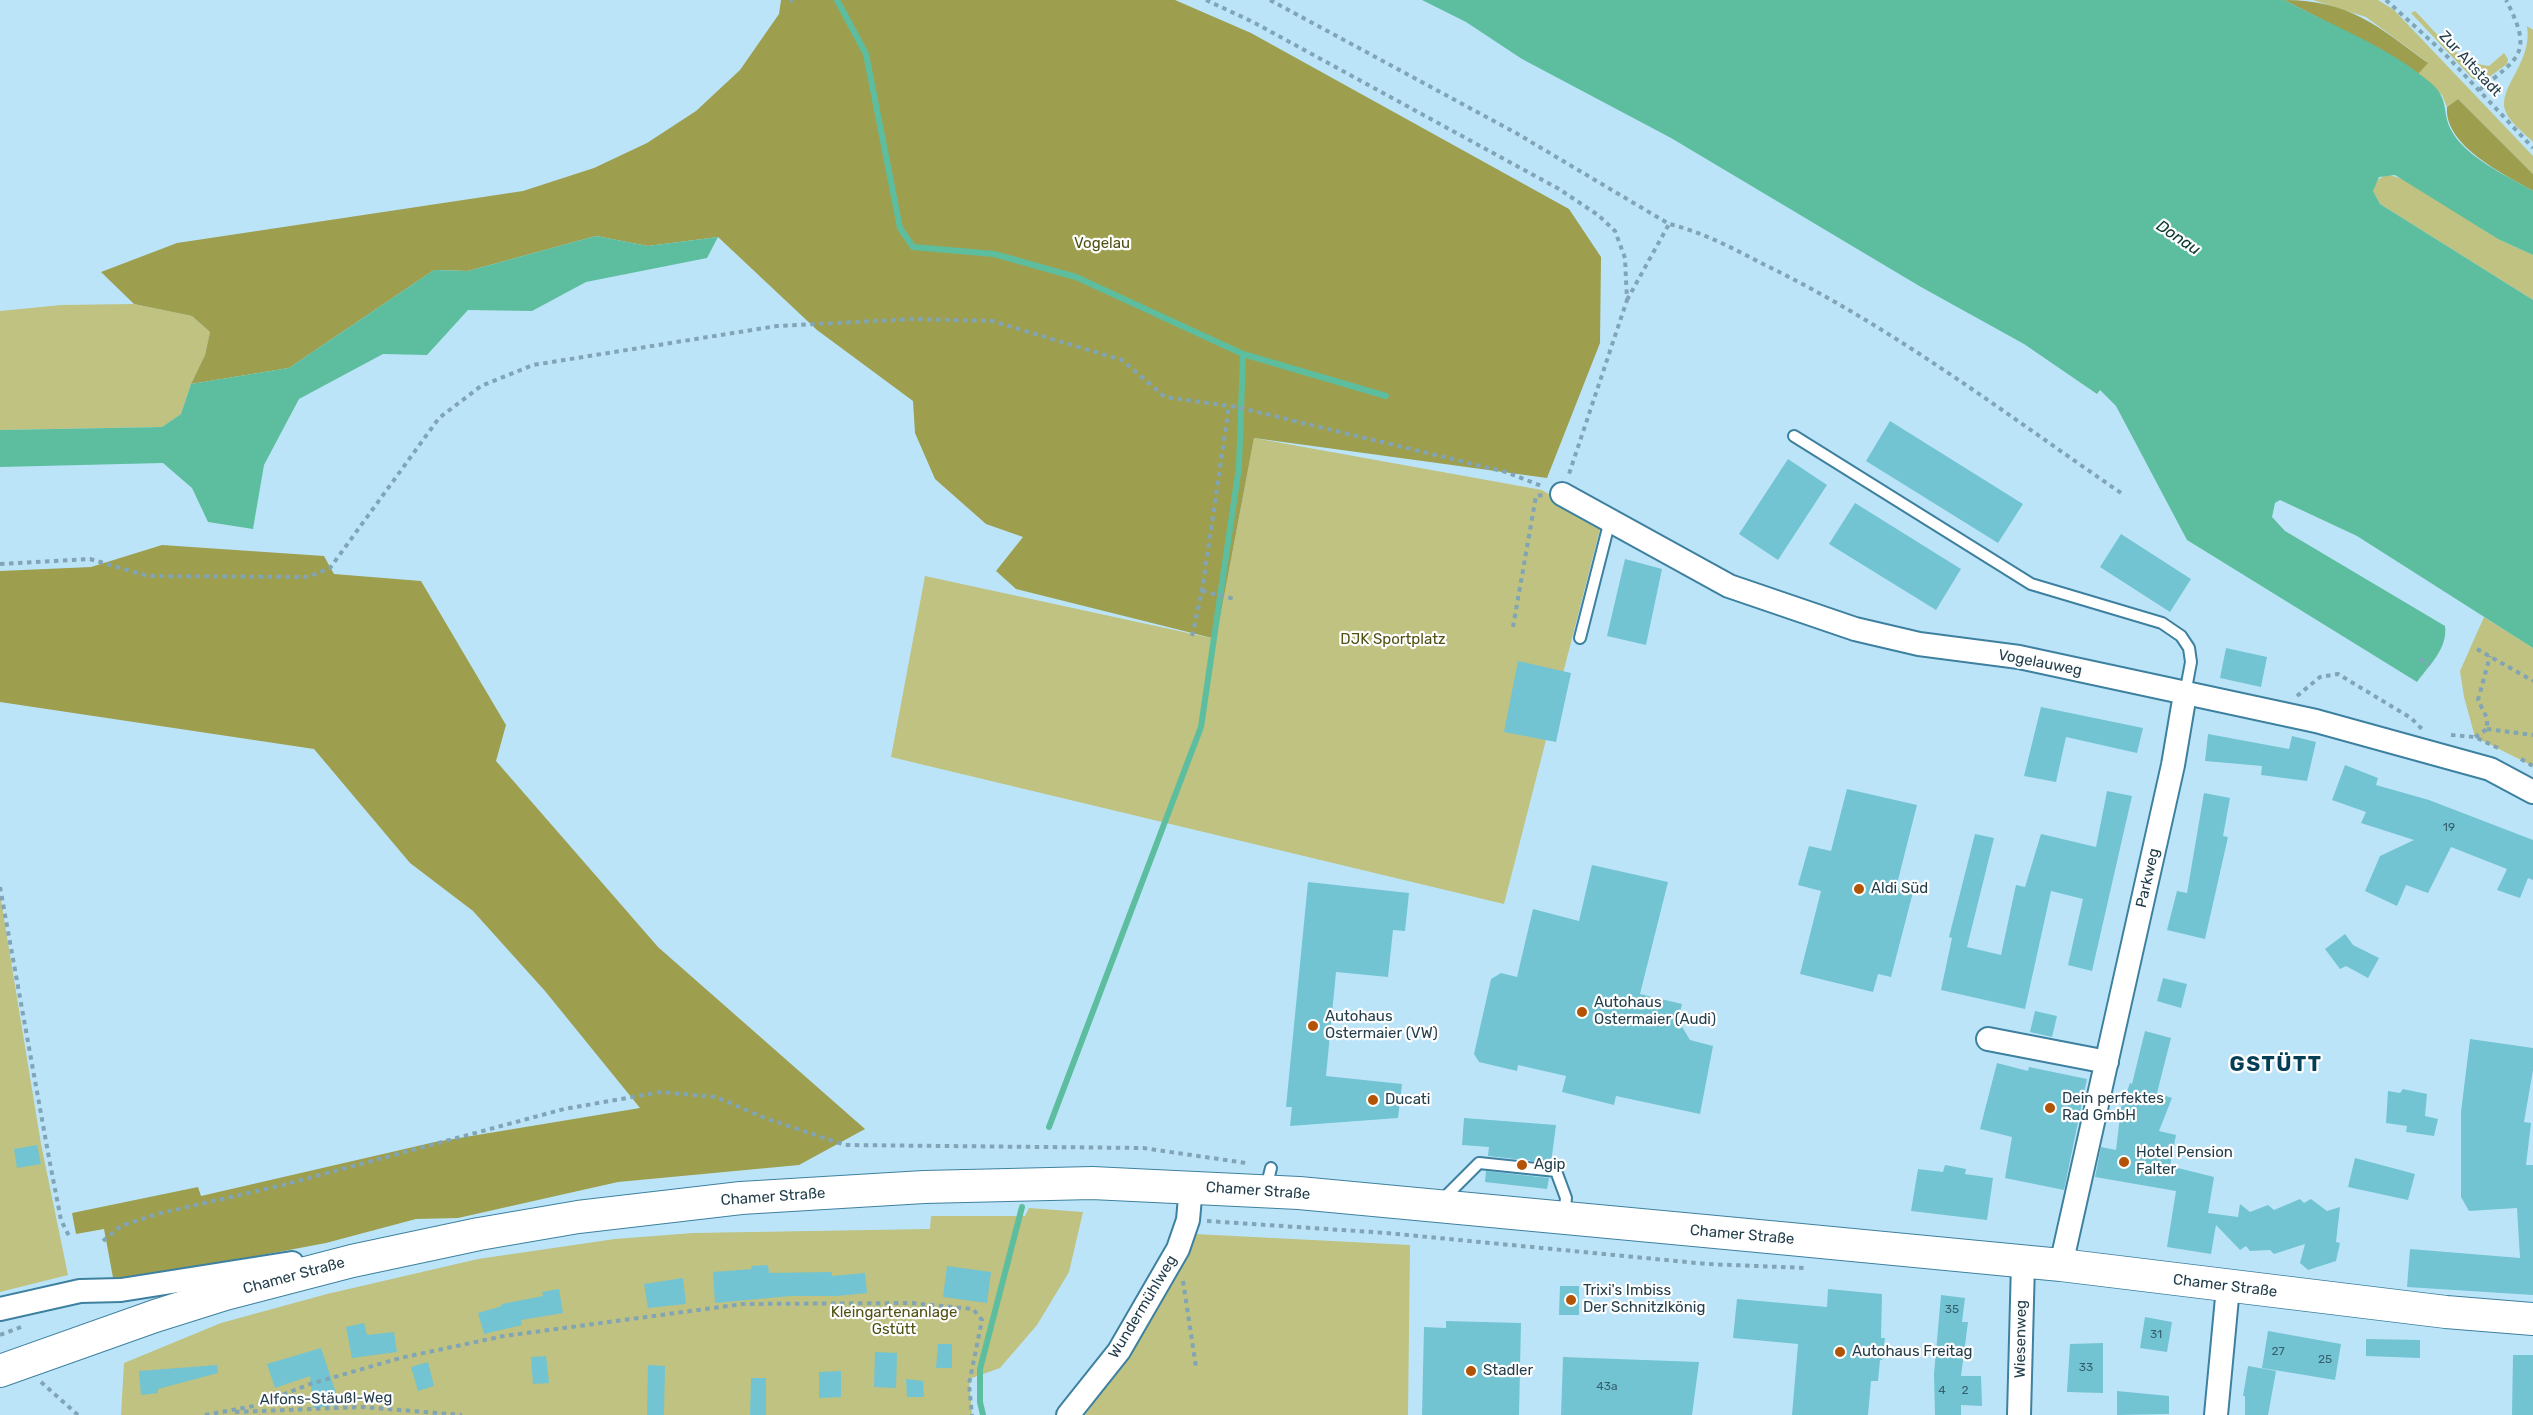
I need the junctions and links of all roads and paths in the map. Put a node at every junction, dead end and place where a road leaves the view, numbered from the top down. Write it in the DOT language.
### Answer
graph roads {
  1 [pos="1206,0"];
  2 [pos="1270,0"];
  3 [pos="2386,0"];
  4 [pos="2506,0"];
  5 [pos="2479,90"];
  6 [pos="2533,148"];
  7 [pos="1669,224"];
  8 [pos="1626,300"];
  9 [pos="1229,406"];
  10 [pos="1794,436"];
  11 [pos="1562,494"];
  12 [pos="2124,495"];
  13 [pos="1610,520"];
  14 [pos="0,564"];
  15 [pos="1202,591"];
  16 [pos="1235,599"];
  17 [pos="1513,627"];
  18 [pos="1192,636"];
  19 [pos="1580,638"];
  20 [pos="2477,649"];
  21 [pos="2490,656"];
  22 [pos="2420,659"];
  23 [pos="2430,665"];
  24 [pos="2533,681"];
  25 [pos="2185,694"];
  26 [pos="2281,714"];
  27 [pos="2487,729"];
  28 [pos="2424,731"];
  29 [pos="2533,735"];
  30 [pos="2464,736"];
  31 [pos="2533,792"];
  32 [pos="0,887"];
  33 [pos="1988,1039"];
  34 [pos="2107,1062"];
  35 [pos="1112,1147"];
  36 [pos="1191,1186"];
  37 [pos="1437,1206"];
  38 [pos="1564,1219"];
  39 [pos="1188,1220"];
  40 [pos="479,1234"];
  41 [pos="69,1236"];
  42 [pos="1425,1238"];
  43 [pos="103,1241"];
  44 [pos="1178,1249"];
  45 [pos="2023,1263"];
  46 [pos="2061,1265"];
  47 [pos="2228,1287"];
  48 [pos="0,1309"];
  49 [pos="2533,1319"];
  50 [pos="1196,1366"];
  51 [pos="0,1371"];
  52 [pos="38,1379"];
  53 [pos="227,1412"];
  54 [pos="78,1415"];
  55 [pos="205,1415"];
  56 [pos="462,1415"];
  57 [pos="972,1415"];
  58 [pos="1068,1415"];
  59 [pos="2019,1415"];
  60 [pos="2216,1415"];
  1 -- 8 [label="path"];
  2 -- 7 [label="path"];
  3 -- 5 [label="path, Zur Altstadt"];
  4 -- 5 [label="path"];
  5 -- 6 [label="path, Zur Altstadt"];
  7 -- 8 [label="path"];
  7 -- 12 [label="path"];
  8 -- 11 [label="path"];
  9 -- 11 [label="path"];
  9 -- 14 [label="path"];
  9 -- 15 [label="path"];
  10 -- 25 [label="lane"];
  11 -- 13 [label="street, Vogelauweg"];
  11 -- 17 [label="path"];
  13 -- 19 [label="lane"];
  13 -- 25 [label="street, Vogelauweg"];
  15 -- 16 [label="path"];
  15 -- 18 [label="path"];
  20 -- 21 [label="path"];
  21 -- 24 [label="path"];
  21 -- 27 [label="path"];
  22 -- 23 [label="path"];
  25 -- 26 [label="street, Vogelauweg"];
  25 -- 34 [label="street, Parkweg"];
  26 -- 28 [label="path"];
  26 -- 31 [label="street, Vogelauweg"];
  27 -- 29 [label="path"];
  27 -- 30 [label="path"];
  32 -- 41 [label="path"];
  33 -- 34 [label="street"];
  34 -- 46 [label="street, Parkweg"];
  35 -- 43 [label="path"];
  36 -- 37 [label="main road, Chamer Straße"];
  36 -- 39 [label="street, Wundermühlweg"];
  36 -- 40 [label="main road, Chamer Straße"];
  37 -- 38 [label="main road, Chamer Straße"];
  37 -- 38 [label="lane"];
  38 -- 45 [label="main road, Chamer Straße"];
  39 -- 42 [label="path"];
  39 -- 44 [label="street, Wundermühlweg"];
  40 -- 48 [label="street"];
  40 -- 51 [label="main road, Chamer Straße"];
  44 -- 50 [label="path"];
  44 -- 58 [label="street, Wundermühlweg"];
  45 -- 46 [label="main road, Chamer Straße"];
  45 -- 59 [label="street, Wiesenweg"];
  46 -- 47 [label="main road, Chamer Straße"];
  47 -- 49 [label="main road, Chamer Straße"];
  47 -- 60 [label="street"];
  52 -- 54 [label="path"];
  53 -- 55 [label="path"];
  53 -- 56 [label="path, Alfons-Stäußl-Weg"];
  53 -- 57 [label="path"];
}
